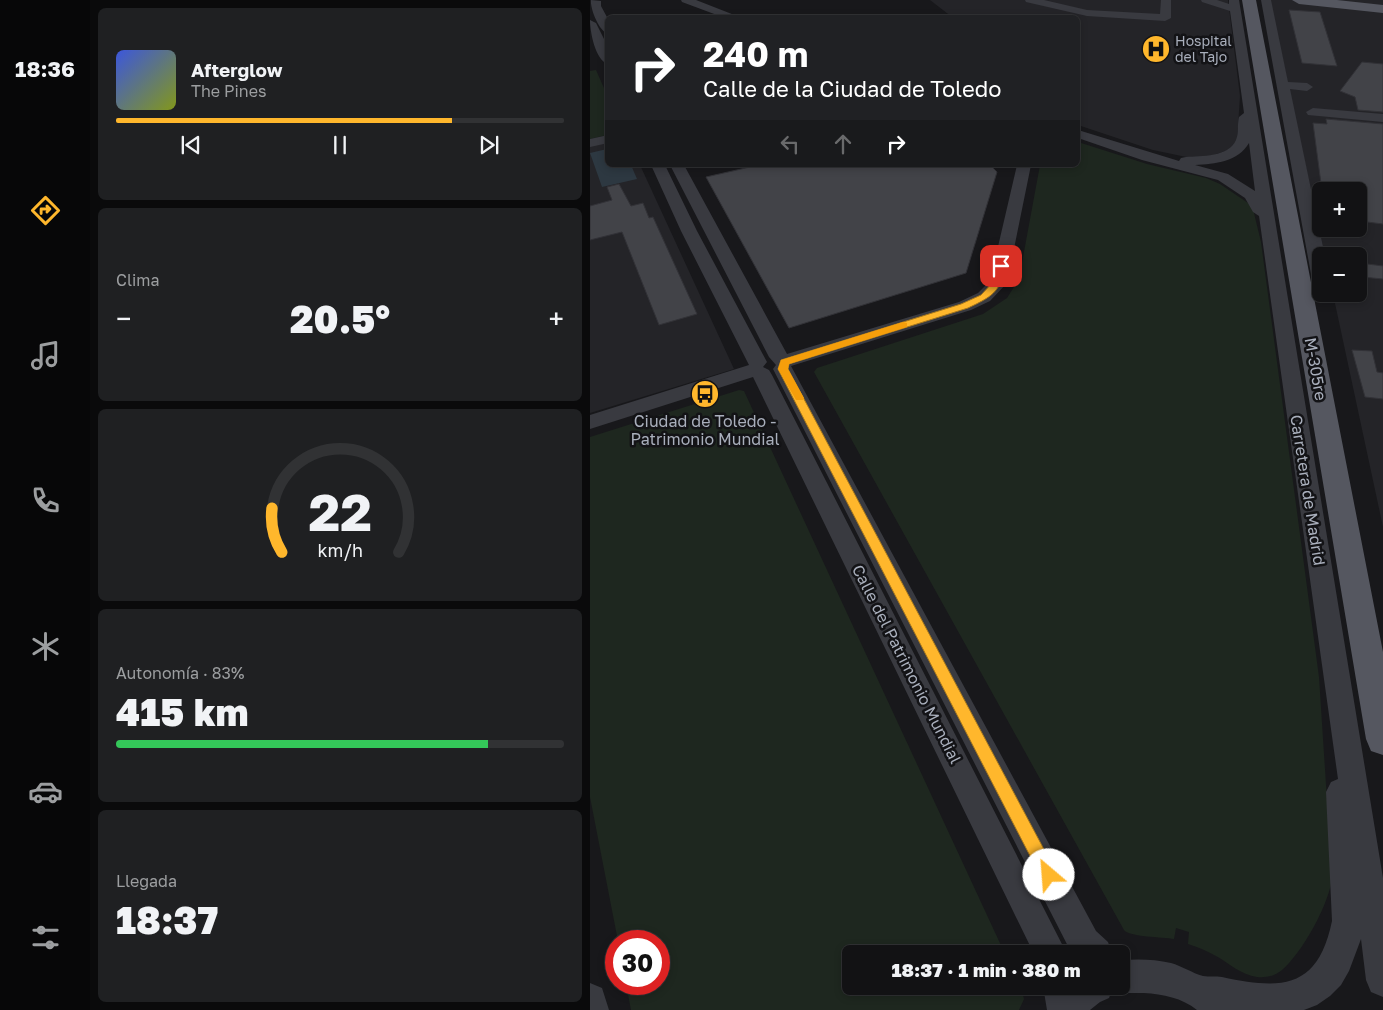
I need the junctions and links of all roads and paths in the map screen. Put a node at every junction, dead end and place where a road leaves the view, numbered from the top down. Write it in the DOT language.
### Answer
graph roads {
  1 [pos="598,0"];
  2 [pos="686,0"];
  3 [pos="1030,0"];
  4 [pos="1206,0"];
  5 [pos="1299,0"];
  6 [pos="1323,0"];
  7 [pos="1169,1"];
  8 [pos="590,2"];
  9 [pos="1252,2"];
  10 [pos="1383,8"];
  11 [pos="728,15"];
  12 [pos="590,24"];
  13 [pos="605,25"];
  14 [pos="605,54"];
  15 [pos="1283,85"];
  16 [pos="1307,87"];
  17 [pos="1251,110"];
  18 [pos="1313,112"];
  19 [pos="1383,118"];
  20 [pos="1080,135"];
  21 [pos="605,140"];
  22 [pos="590,143"];
  23 [pos="1147,157"];
  24 [pos="659,167"];
  25 [pos="678,167"];
  26 [pos="1024,167"];
  27 [pos="1266,214"];
  28 [pos="1315,247"];
  29 [pos="770,366"];
  30 [pos="590,422"];
  31 [pos="1329,630"];
  32 [pos="1383,739"];
  33 [pos="1048,945"];
  34 [pos="1086,945"];
  35 [pos="1130,976"];
  36 [pos="1383,980"];
  37 [pos="1062,995"];
  38 [pos="1082,995"];
  39 [pos="590,1000"];
  40 [pos="1214,1002"];
  41 [pos="592,1010"];
  42 [pos="1064,1010"];
  1 -- 8 [label="street"];
  1 -- 13 [label="street"];
  2 -- 11 [label="street"];
  3 -- 7 [label="street"];
  4 -- 9 [label="street"];
  5 -- 10 [label="main road"];
  6 -- 10 [label="main road"];
  9 -- 15 [label="street"];
  9 -- 17 [label="street, Carretera de Madrid"];
  9 -- 32 [label="main road, M-305re"];
  12 -- 14 [label="street"];
  15 -- 16 [label="street"];
  15 -- 28 [label="street"];
  17 -- 23 [label="street"];
  17 -- 27 [label="street, Carretera de Madrid"];
  18 -- 19 [label="street"];
  20 -- 23 [label="street"];
  21 -- 22 [label="street"];
  23 -- 27 [label="street"];
  24 -- 29 [label="street, Calle del Patrimonio Mundial"];
  25 -- 29 [label="street, Calle del Patrimonio Mundial"];
  26 -- 29 [label="street"];
  27 -- 31 [label="street, Carretera de Madrid"];
  29 -- 30 [label="street"];
  29 -- 33 [label="street, Calle del Patrimonio Mundial"];
  29 -- 34 [label="street, Calle del Patrimonio Mundial"];
  31 -- 36 [label="street, Carretera de Madrid"];
  31 -- 40 [label="street"];
  35 -- 40 [label="street"];
  37 -- 42 [label="street"];
  38 -- 42 [label="street"];
  39 -- 41 [label="street"];
}
